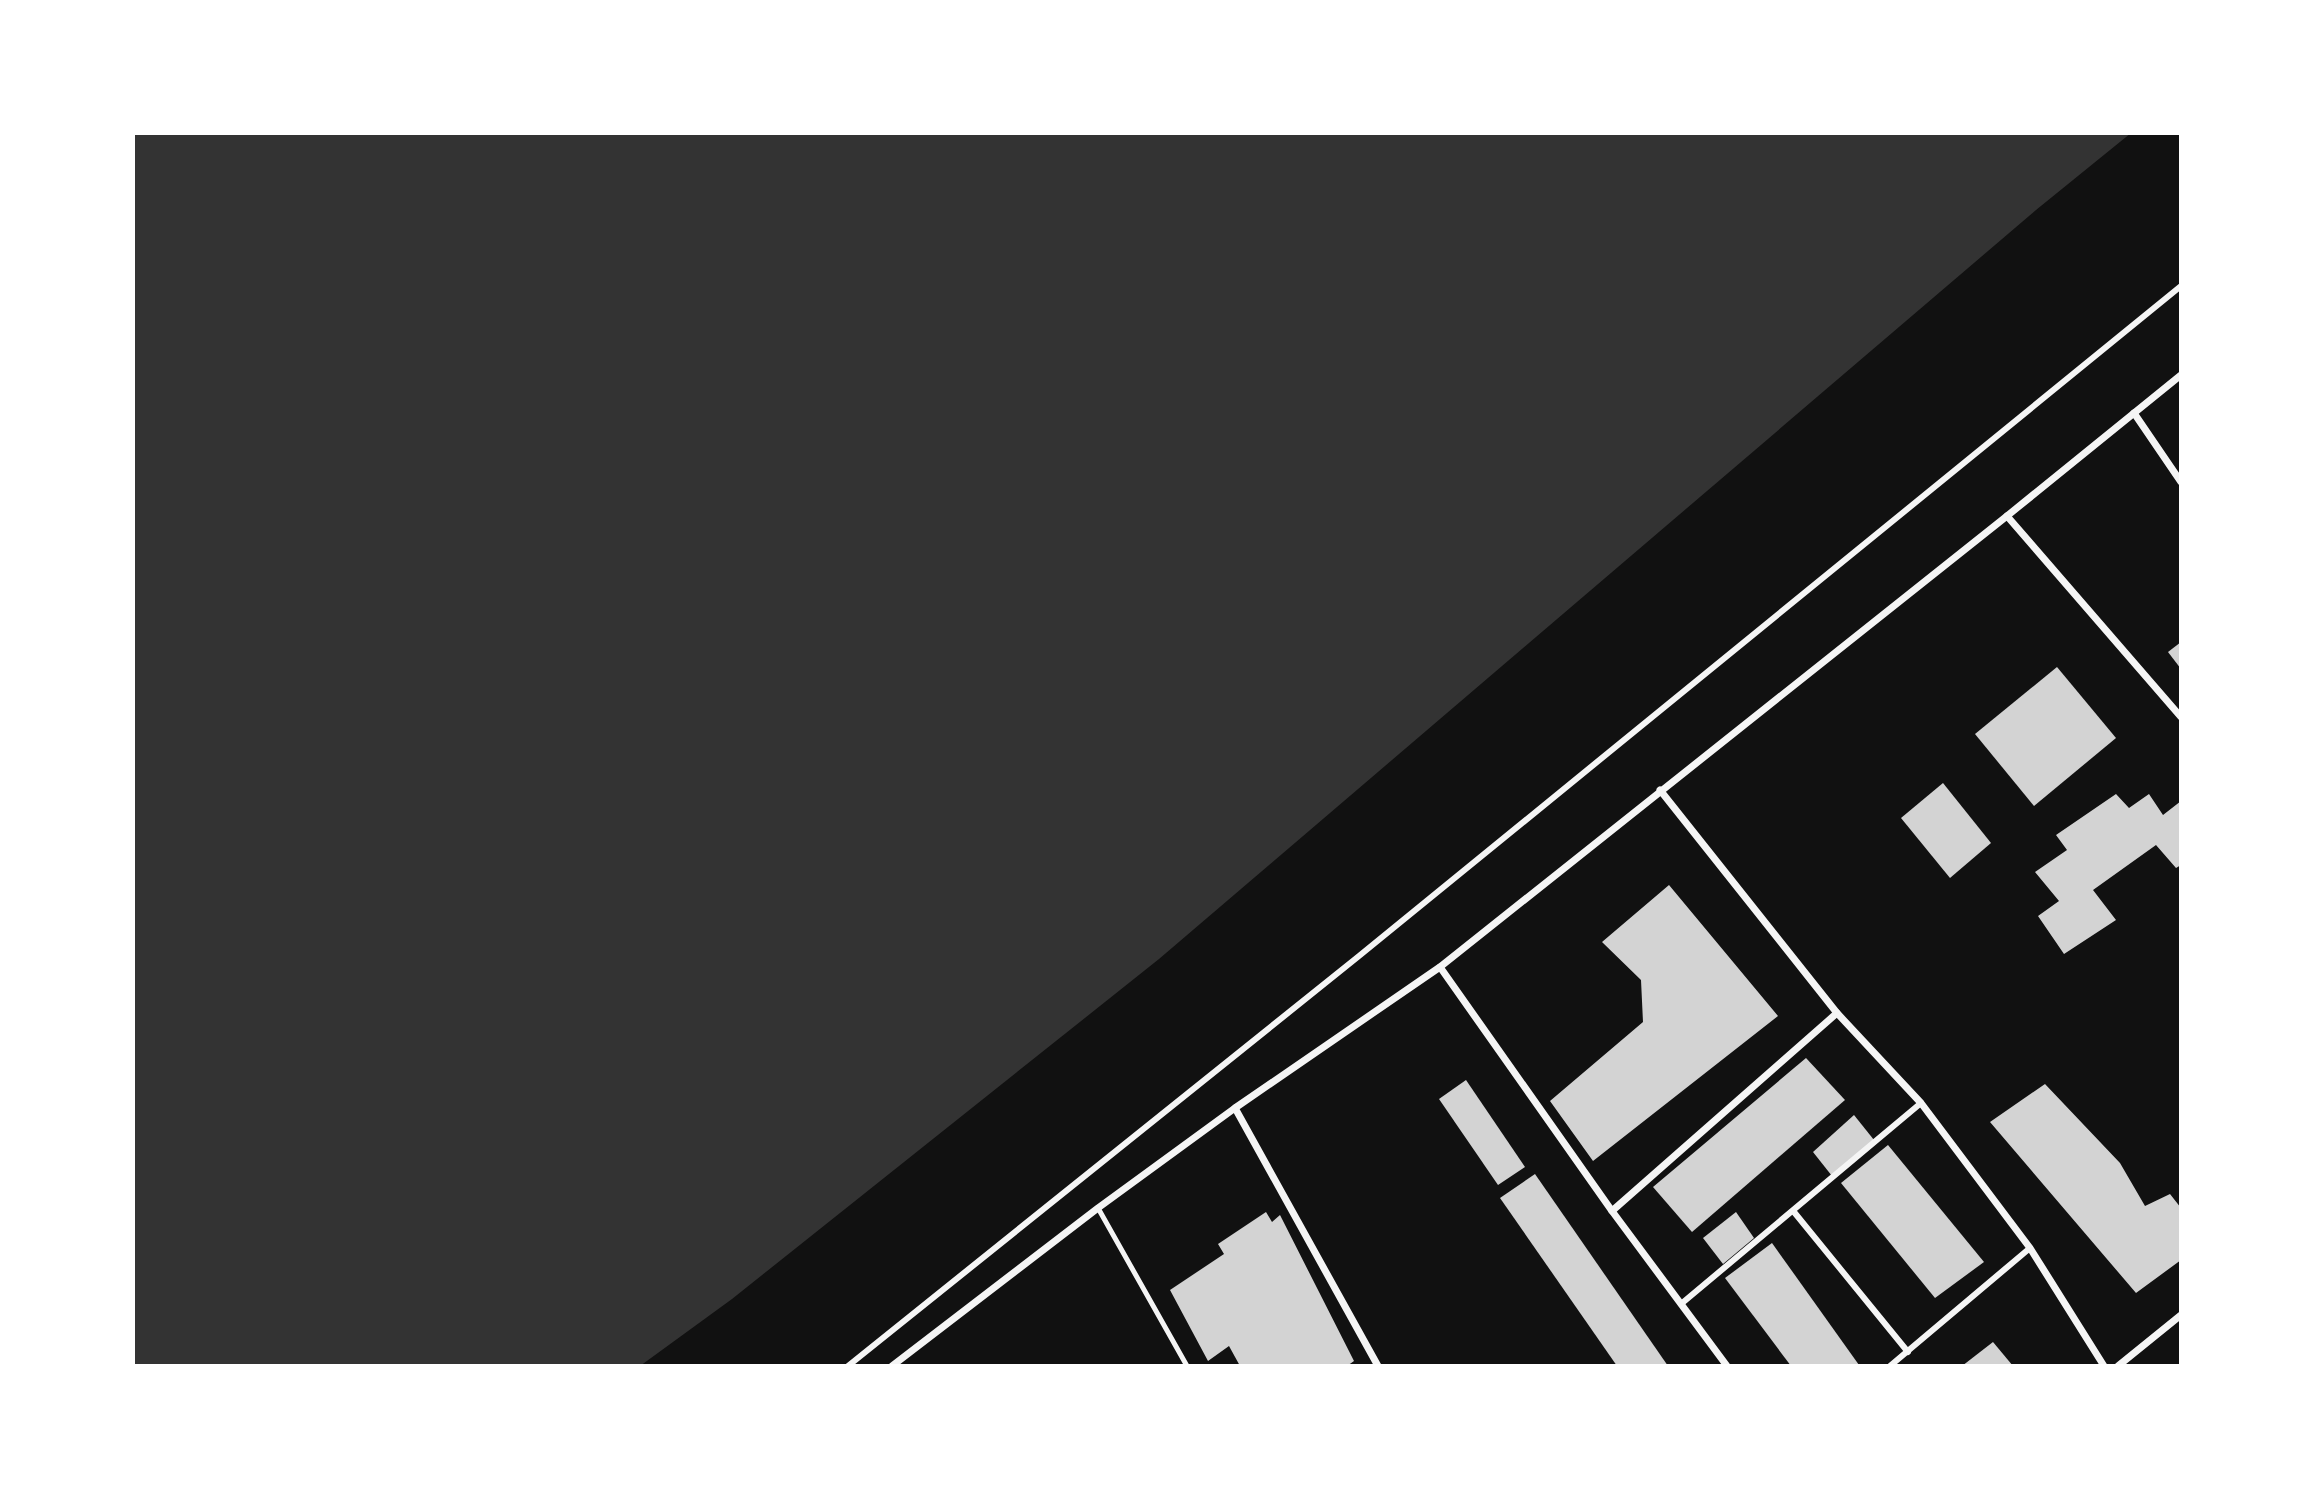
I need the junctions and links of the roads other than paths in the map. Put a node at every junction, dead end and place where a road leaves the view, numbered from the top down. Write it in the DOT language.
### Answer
graph roads {
  1 [pos="2181,286"];
  2 [pos="2181,374"];
  3 [pos="2134,414"];
  4 [pos="2181,482"];
  5 [pos="2007,516"];
  6 [pos="2181,717"];
  7 [pos="1660,790"];
  8 [pos="1440,967"];
  9 [pos="1837,1013"];
  10 [pos="1921,1103"];
  11 [pos="1235,1108"];
  12 [pos="1098,1208"];
  13 [pos="1612,1211"];
  14 [pos="1794,1212"];
  15 [pos="2030,1248"];
  16 [pos="1681,1304"];
  17 [pos="2181,1315"];
  18 [pos="1908,1352"];
  19 [pos="848,1366"];
  20 [pos="892,1366"];
  21 [pos="1187,1366"];
  22 [pos="1378,1366"];
  23 [pos="1727,1366"];
  24 [pos="1890,1366"];
  25 [pos="2104,1366"];
  26 [pos="2118,1366"];
  1 -- 19 [label="street"];
  2 -- 3 [label="street"];
  3 -- 4 [label="street"];
  3 -- 5 [label="street"];
  5 -- 6 [label="street"];
  5 -- 7 [label="street"];
  7 -- 8 [label="street"];
  7 -- 9 [label="street"];
  8 -- 11 [label="street"];
  8 -- 13 [label="street"];
  9 -- 10 [label="street"];
  9 -- 13 [label="street"];
  10 -- 14 [label="street"];
  10 -- 15 [label="street"];
  11 -- 12 [label="street"];
  11 -- 22 [label="street"];
  12 -- 20 [label="street"];
  12 -- 21 [label="lane"];
  13 -- 16 [label="street"];
  14 -- 16 [label="street"];
  14 -- 18 [label="street"];
  15 -- 18 [label="street"];
  15 -- 25 [label="street"];
  16 -- 23 [label="street"];
  17 -- 26 [label="street"];
  18 -- 24 [label="street"];
}
